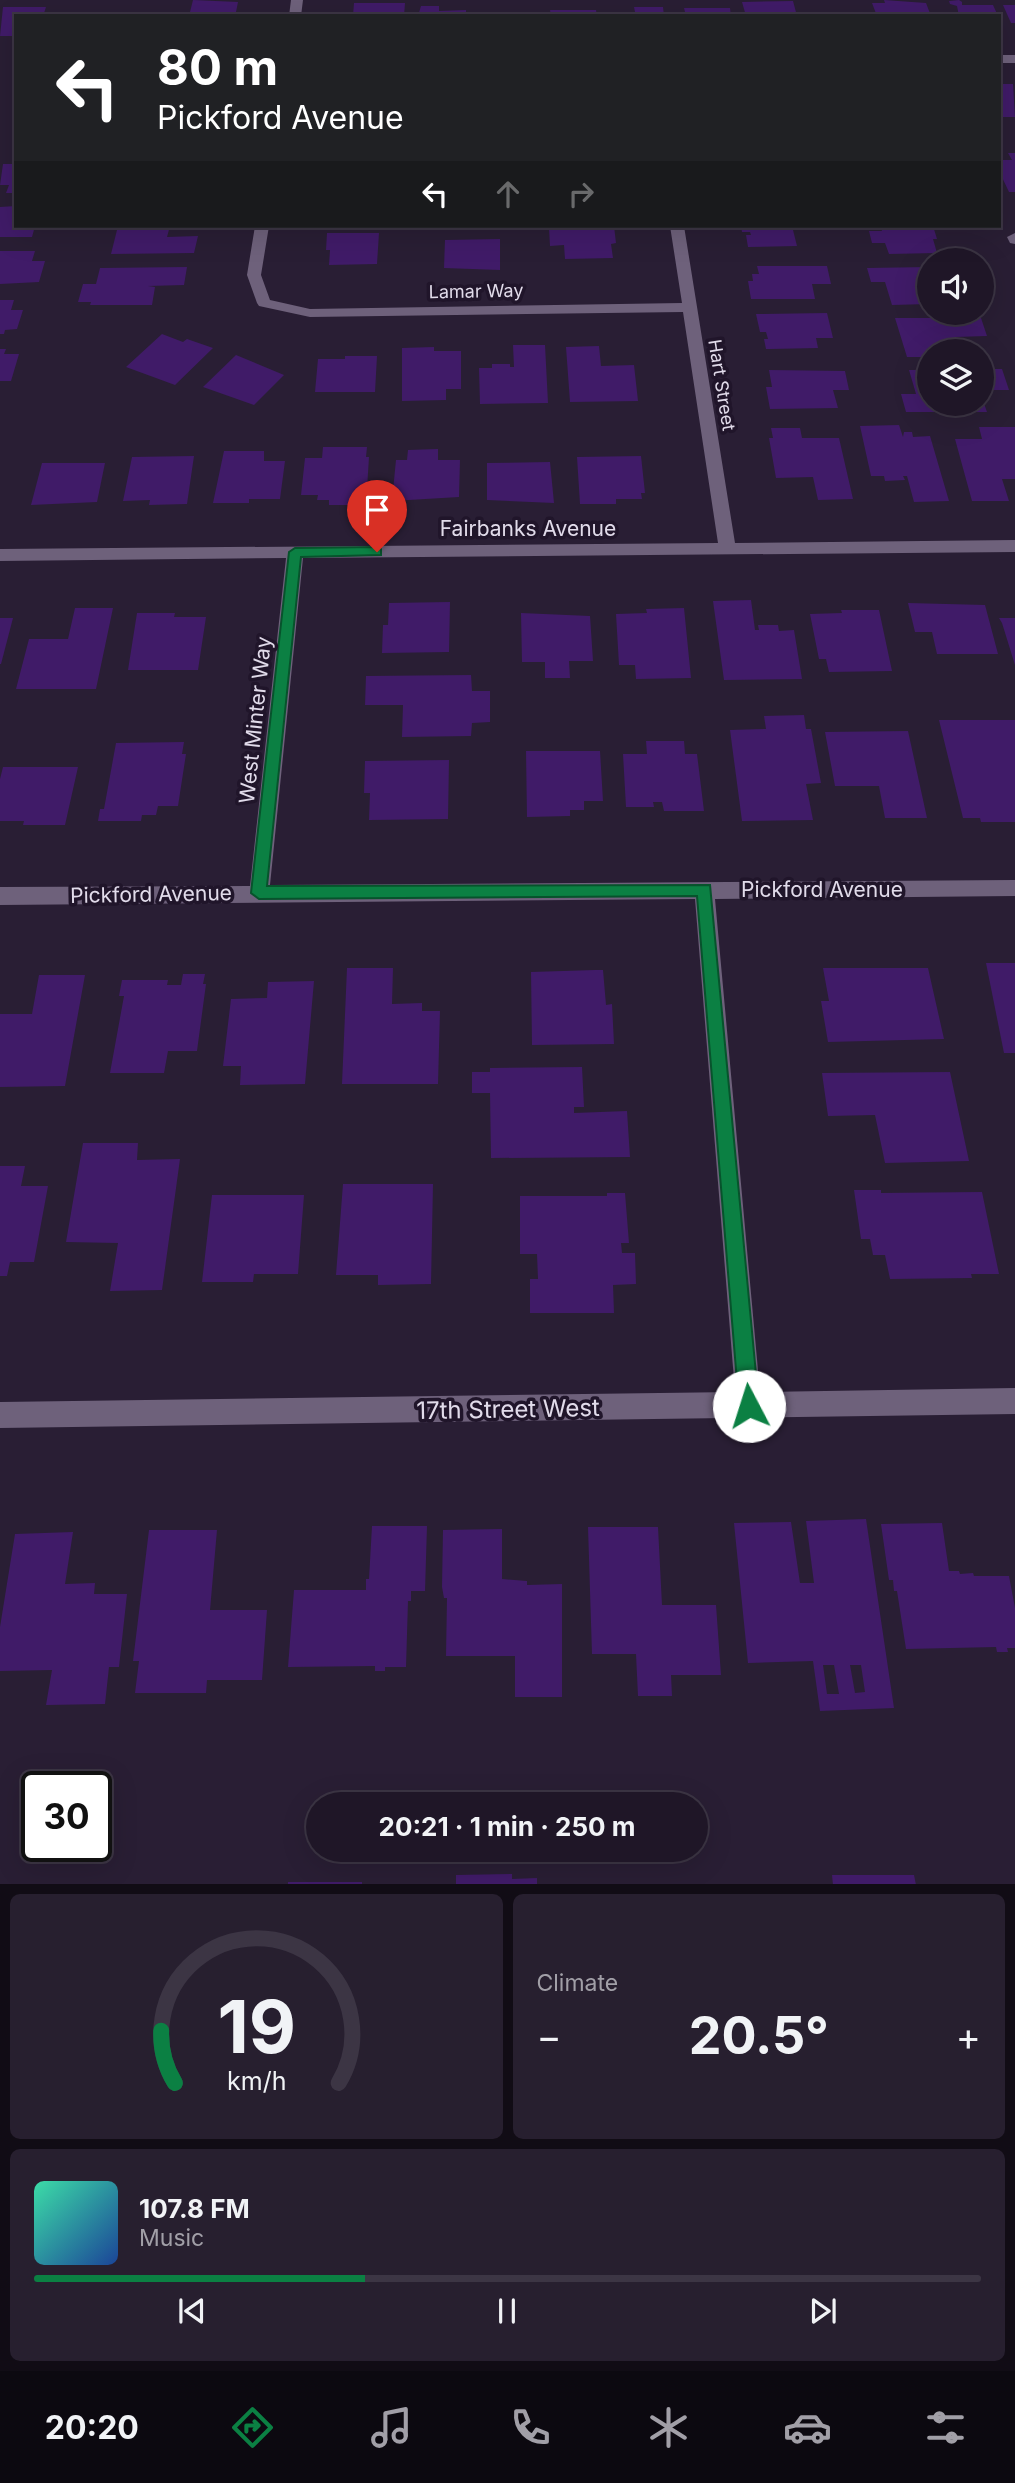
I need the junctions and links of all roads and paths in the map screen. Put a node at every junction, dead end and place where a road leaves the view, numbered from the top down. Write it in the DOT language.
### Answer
graph roads {
  1 [pos="262,228"];
  2 [pos="677,228"];
  3 [pos="690,307"];
  4 [pos="1015,546"];
  5 [pos="729,550"];
  6 [pos="295,552"];
  7 [pos="0,555"];
  8 [pos="1015,888"];
  9 [pos="704,890"];
  10 [pos="259,893"];
  11 [pos="0,895"];
  12 [pos="1015,1401"];
  13 [pos="749,1406"];
  14 [pos="0,1415"];
  1 -- 3 [label="street, Lamar Way"];
  2 -- 3 [label="street, Hart Street"];
  3 -- 5 [label="street, Hart Street"];
  4 -- 5 [label="street, Fairbanks Avenue"];
  5 -- 6 [label="street, Fairbanks Avenue"];
  6 -- 7 [label="street, Fairbanks Avenue"];
  6 -- 10 [label="street, West Minter Way"];
  8 -- 9 [label="street, Pickford Avenue"];
  9 -- 10 [label="street, Pickford Avenue"];
  9 -- 13 [label="street"];
  10 -- 11 [label="street, Pickford Avenue"];
  12 -- 13 [label="street, 17th Street West"];
  13 -- 14 [label="street, 17th Street West"];
}
